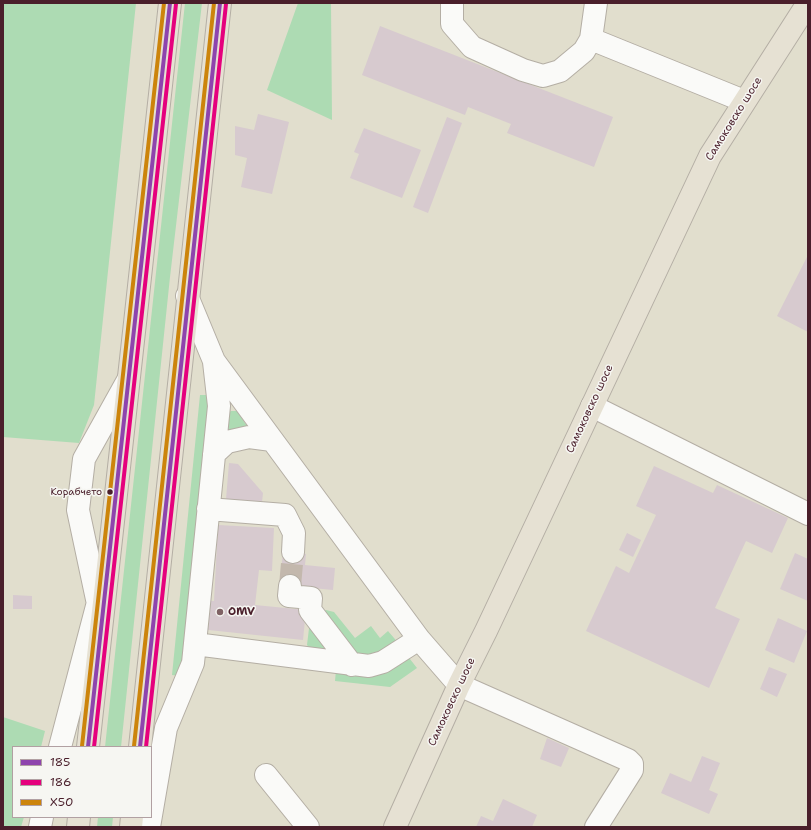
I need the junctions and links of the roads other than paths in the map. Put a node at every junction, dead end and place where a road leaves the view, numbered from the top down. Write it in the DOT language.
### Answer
graph roads {
  1 [pos="170,3"];
  2 [pos="220,3"];
  3 [pos="452,3"];
  4 [pos="596,3"];
  5 [pos="808,3"];
  6 [pos="591,39"];
  7 [pos="744,101"];
  8 [pos="187,296"];
  9 [pos="214,361"];
  10 [pos="128,380"];
  11 [pos="592,406"];
  12 [pos="272,440"];
  13 [pos="214,454"];
  14 [pos="208,509"];
  15 [pos="808,514"];
  16 [pos="112,546"];
  17 [pos="293,552"];
  18 [pos="290,586"];
  19 [pos="98,604"];
  20 [pos="419,639"];
  21 [pos="195,644"];
  22 [pos="352,665"];
  23 [pos="459,685"];
  24 [pos="60,746"];
  25 [pos="88,746"];
  26 [pos="140,746"];
  27 [pos="266,775"];
  28 [pos="152,810"];
  29 [pos="396,826"];
  30 [pos="308,827"];
  31 [pos="596,827"];
  1 -- 10 [label="main road"];
  2 -- 8 [label="main road"];
  3 -- 6 [label="street"];
  4 -- 6 [label="street"];
  5 -- 7 [label="main road, Самоковско шосе"];
  6 -- 7 [label="street"];
  7 -- 11 [label="main road, Самоковско шосе"];
  8 -- 9 [label="street"];
  8 -- 26 [label="main road"];
  9 -- 12 [label="street"];
  9 -- 13 [label="street"];
  10 -- 16 [label="main road"];
  10 -- 19 [label="street"];
  11 -- 15 [label="street"];
  11 -- 23 [label="main road, Самоковско шосе"];
  12 -- 13 [label="street"];
  12 -- 20 [label="street"];
  13 -- 14 [label="street"];
  14 -- 17 [label="street"];
  14 -- 21 [label="street"];
  16 -- 19 [label="street"];
  16 -- 25 [label="main road"];
  18 -- 22 [label="street"];
  19 -- 24 [label="street"];
  20 -- 22 [label="street"];
  20 -- 23 [label="street"];
  21 -- 22 [label="street"];
  21 -- 28 [label="street"];
  23 -- 29 [label="main road, Самоковско шосе"];
  23 -- 31 [label="street"];
  27 -- 30 [label="street"];
}
